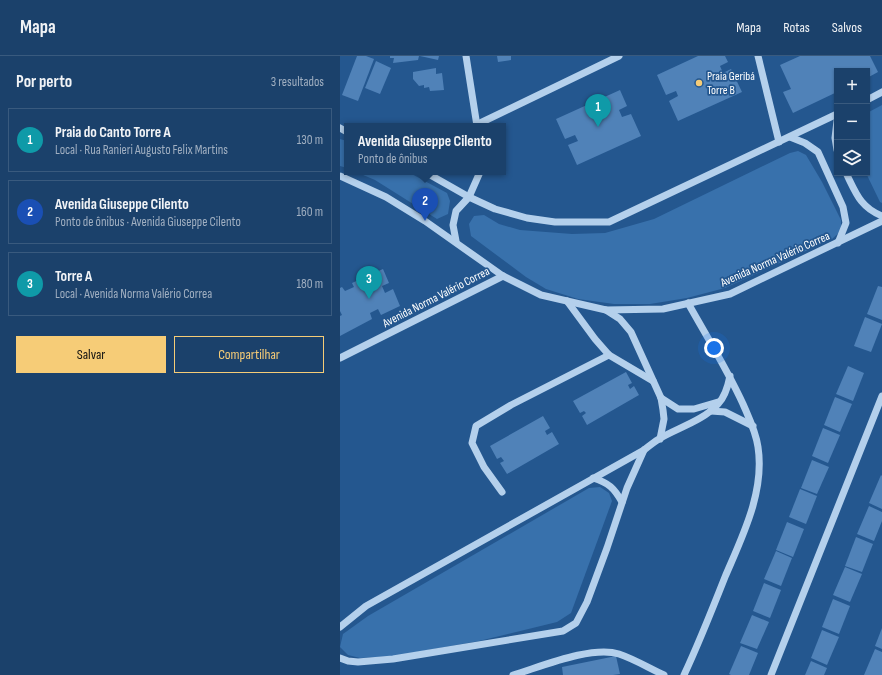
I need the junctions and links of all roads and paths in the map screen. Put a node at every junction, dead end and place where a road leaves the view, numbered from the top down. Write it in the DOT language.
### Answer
graph roads {
  1 [pos="466,56"];
  2 [pos="619,56"];
  3 [pos="758,56"];
  4 [pos="882,92"];
  5 [pos="870,98"];
  6 [pos="834,115"];
  7 [pos="476,123"];
  8 [pos="480,123"];
  9 [pos="790,137"];
  10 [pos="779,142"];
  11 [pos="430,175"];
  12 [pos="479,175"];
  13 [pos="340,176"];
  14 [pos="848,176"];
  15 [pos="469,197"];
  16 [pos="882,216"];
  17 [pos="882,221"];
  18 [pos="456,242"];
  19 [pos="838,243"];
  20 [pos="503,276"];
  21 [pos="567,301"];
  22 [pos="688,303"];
  23 [pos="606,310"];
  24 [pos="609,355"];
  25 [pos="340,358"];
  26 [pos="730,376"];
  27 [pos="654,381"];
  28 [pos="882,396"];
  29 [pos="661,398"];
  30 [pos="720,401"];
  31 [pos="711,411"];
  32 [pos="753,426"];
  33 [pos="660,438"];
  34 [pos="644,450"];
  35 [pos="593,478"];
  36 [pos="502,492"];
  37 [pos="622,502"];
  38 [pos="340,627"];
  39 [pos="340,658"];
  40 [pos="513,675"];
  41 [pos="664,675"];
  42 [pos="684,675"];
  43 [pos="771,675"];
  1 -- 7 [label="street"];
  2 -- 8 [label="street"];
  3 -- 10 [label="street"];
  4 -- 5 [label="street"];
  6 -- 9 [label="street"];
  9 -- 10 [label="street"];
  9 -- 19 [label="street"];
  10 -- 15 [label="street"];
  11 -- 15 [label="street"];
  12 -- 15 [label="street"];
  13 -- 18 [label="street"];
  14 -- 16 [label="street"];
  15 -- 18 [label="street"];
  17 -- 19 [label="street, Avenida Norma Valério Correa"];
  18 -- 20 [label="street"];
  19 -- 22 [label="street, Avenida Norma Valério Correa"];
  20 -- 21 [label="street, Avenida Norma Valério Correa"];
  20 -- 25 [label="street, Avenida Norma Valério Correa"];
  21 -- 23 [label="street, Avenida Norma Valério Correa"];
  21 -- 24 [label="street"];
  22 -- 23 [label="street, Avenida Norma Valério Correa"];
  22 -- 26 [label="street"];
  23 -- 27 [label="street"];
  24 -- 27 [label="street"];
  24 -- 36 [label="street"];
  26 -- 30 [label="street"];
  26 -- 32 [label="street"];
  27 -- 29 [label="street"];
  28 -- 43 [label="street"];
  29 -- 30 [label="street"];
  29 -- 33 [label="street"];
  30 -- 31 [label="street"];
  31 -- 32 [label="street"];
  31 -- 33 [label="street"];
  32 -- 42 [label="street"];
  33 -- 34 [label="street"];
  34 -- 35 [label="street"];
  34 -- 37 [label="street"];
  35 -- 37 [label="street"];
  35 -- 38 [label="street"];
  37 -- 39 [label="street"];
  40 -- 41 [label="street"];
}
